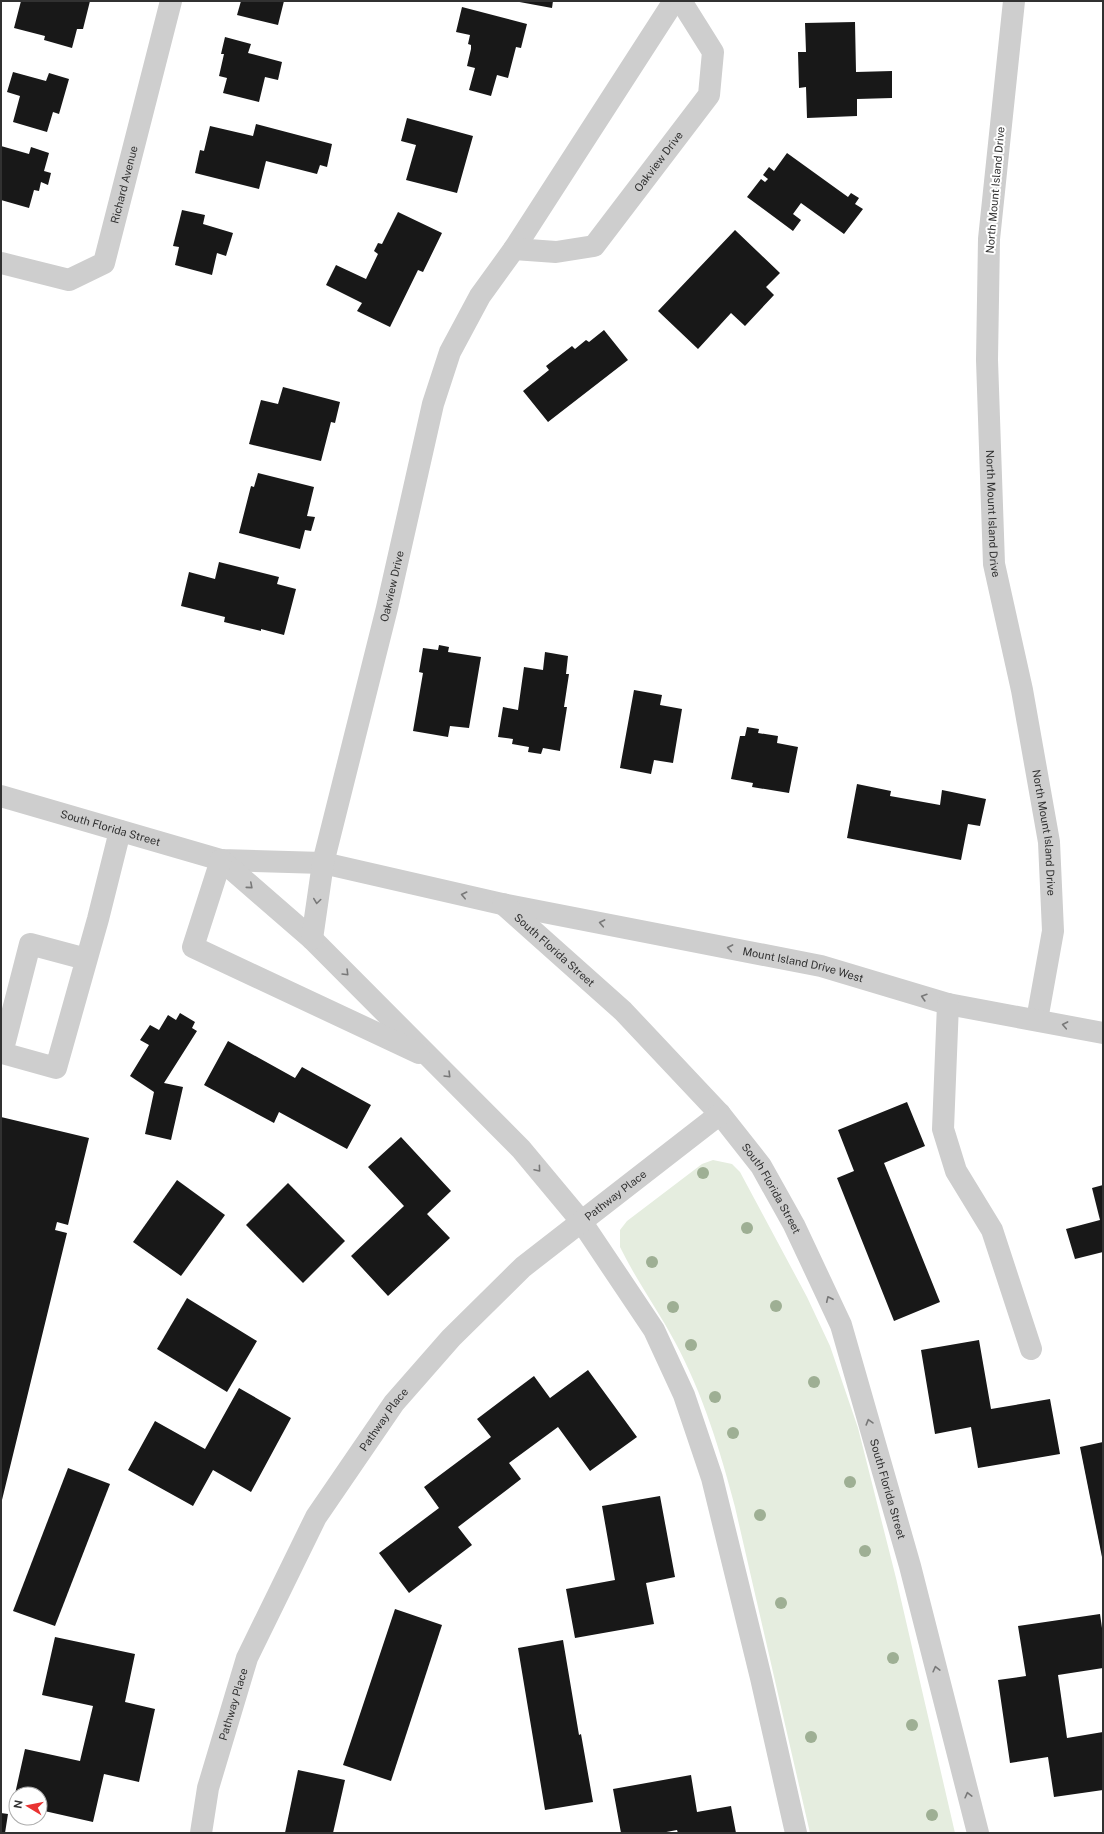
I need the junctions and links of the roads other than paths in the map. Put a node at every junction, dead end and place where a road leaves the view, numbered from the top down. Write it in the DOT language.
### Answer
graph roads {
  1 [pos="171,1"];
  2 [pos="674,1"];
  3 [pos="682,1"];
  4 [pos="1014,1"];
  5 [pos="514,250"];
  6 [pos="1,263"];
  7 [pos="1,796"];
  8 [pos="120,831"];
  9 [pos="221,860"];
  10 [pos="323,863"];
  11 [pos="502,904"];
  12 [pos="312,939"];
  13 [pos="86,959"];
  14 [pos="948,1004"];
  15 [pos="1037,1020"];
  16 [pos="1103,1032"];
  17 [pos="1,1053"];
  18 [pos="433,1060"];
  19 [pos="720,1114"];
  20 [pos="581,1221"];
  21 [pos="1031,1349"];
  22 [pos="201,1833"];
  23 [pos="796,1833"];
  24 [pos="978,1833"];
  1 -- 6 [label="street, Richard Avenue"];
  2 -- 5 [label="street, Oakview Drive"];
  3 -- 5 [label="street, Oakview Drive"];
  4 -- 15 [label="street, North Mount Island Drive"];
  5 -- 10 [label="street, Oakview Drive"];
  7 -- 8 [label="street, South Florida Street"];
  8 -- 9 [label="street, South Florida Street"];
  8 -- 13 [label="street"];
  9 -- 10 [label="street, South Florida Street"];
  9 -- 12 [label="street, South Florida Street, one-way"];
  9 -- 18 [label="street"];
  11 -- 10 [label="street, South Florida Street, one-way"];
  10 -- 12 [label="street, Oakview Drive, one-way"];
  14 -- 11 [label="street, Mount Island Drive West, one-way"];
  11 -- 19 [label="street, South Florida Street"];
  12 -- 18 [label="street, South Florida Street, one-way"];
  13 -- 17 [label="street"];
  13 -- 17 [label="street"];
  14 -- 15 [label="street, Mount Island Drive West"];
  14 -- 21 [label="street"];
  16 -- 15 [label="street, Mount Island Drive West, one-way"];
  18 -- 20 [label="street, South Florida Street, one-way"];
  19 -- 20 [label="street, Pathway Place"];
  24 -- 19 [label="street, South Florida Street, one-way"];
  20 -- 22 [label="street, Pathway Place"];
  20 -- 23 [label="street, South Florida Street"];
}
